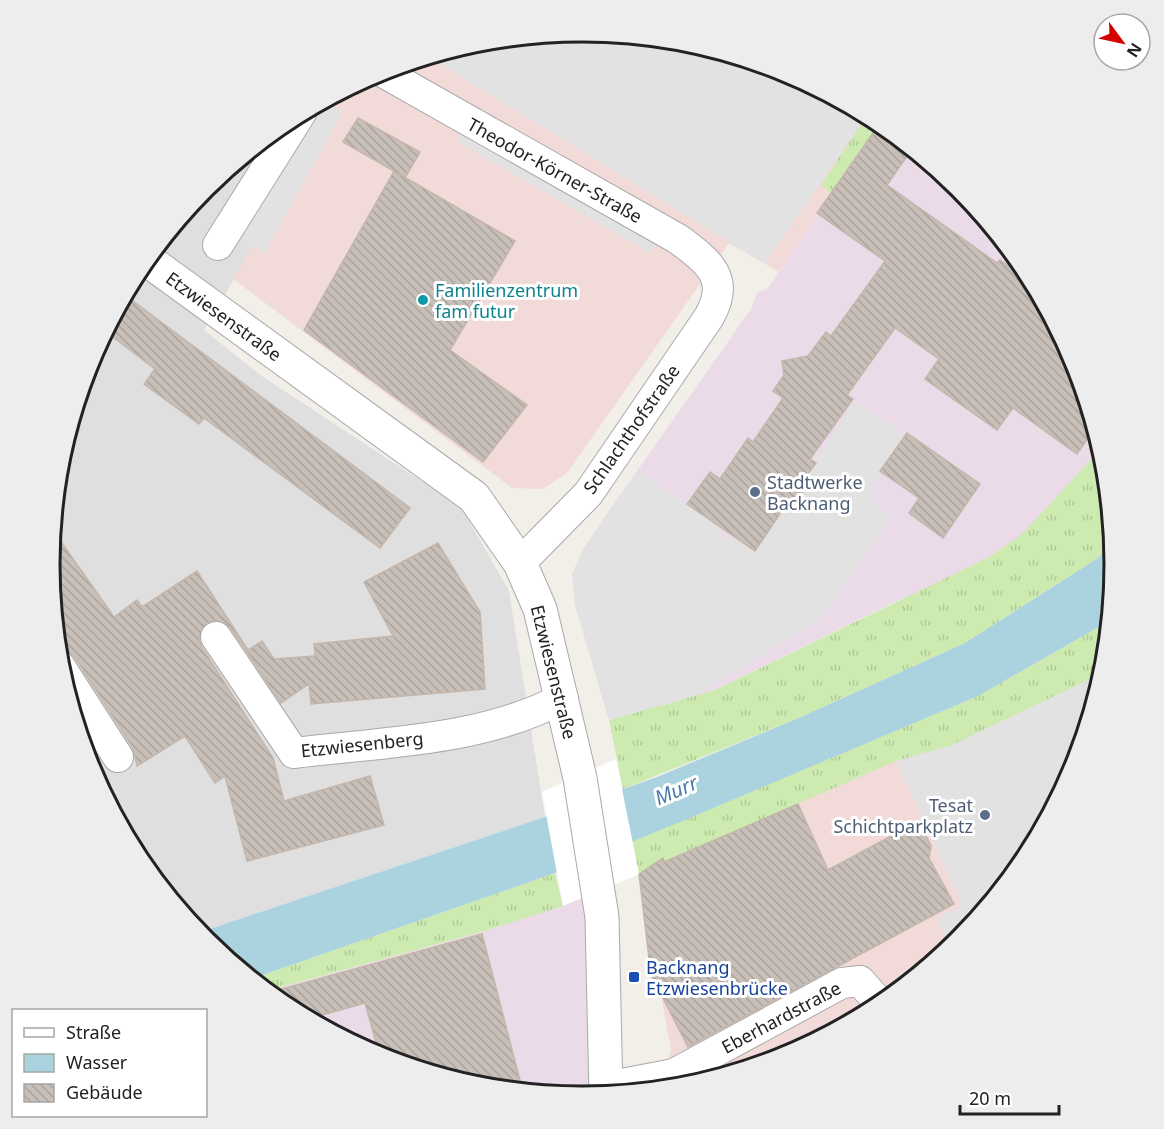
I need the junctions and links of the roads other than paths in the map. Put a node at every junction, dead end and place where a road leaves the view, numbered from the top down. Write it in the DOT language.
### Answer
graph roads {
  1 [pos="393,78"];
  2 [pos="289,132"];
  3 [pos="218,245"];
  4 [pos="154,266"];
  5 [pos="717,281"];
  6 [pos="520,563"];
  7 [pos="216,637"];
  8 [pos="75,690"];
  9 [pos="566,713"];
  10 [pos="118,757"];
  11 [pos="874,997"];
  12 [pos="631,1085"];
  13 [pos="606,1086"];
  1 -- 5 [label="street, Theodor-Körner-Straße"];
  2 -- 3 [label="street"];
  4 -- 6 [label="street, Etzwiesenstraße"];
  5 -- 6 [label="street, Schlachthofstraße"];
  6 -- 9 [label="street, Etzwiesenstraße"];
  7 -- 9 [label="street, Etzwiesenberg"];
  8 -- 10 [label="street"];
  9 -- 13 [label="street, Etzwiesenstraße"];
  11 -- 12 [label="street, Eberhardstraße"];
}
